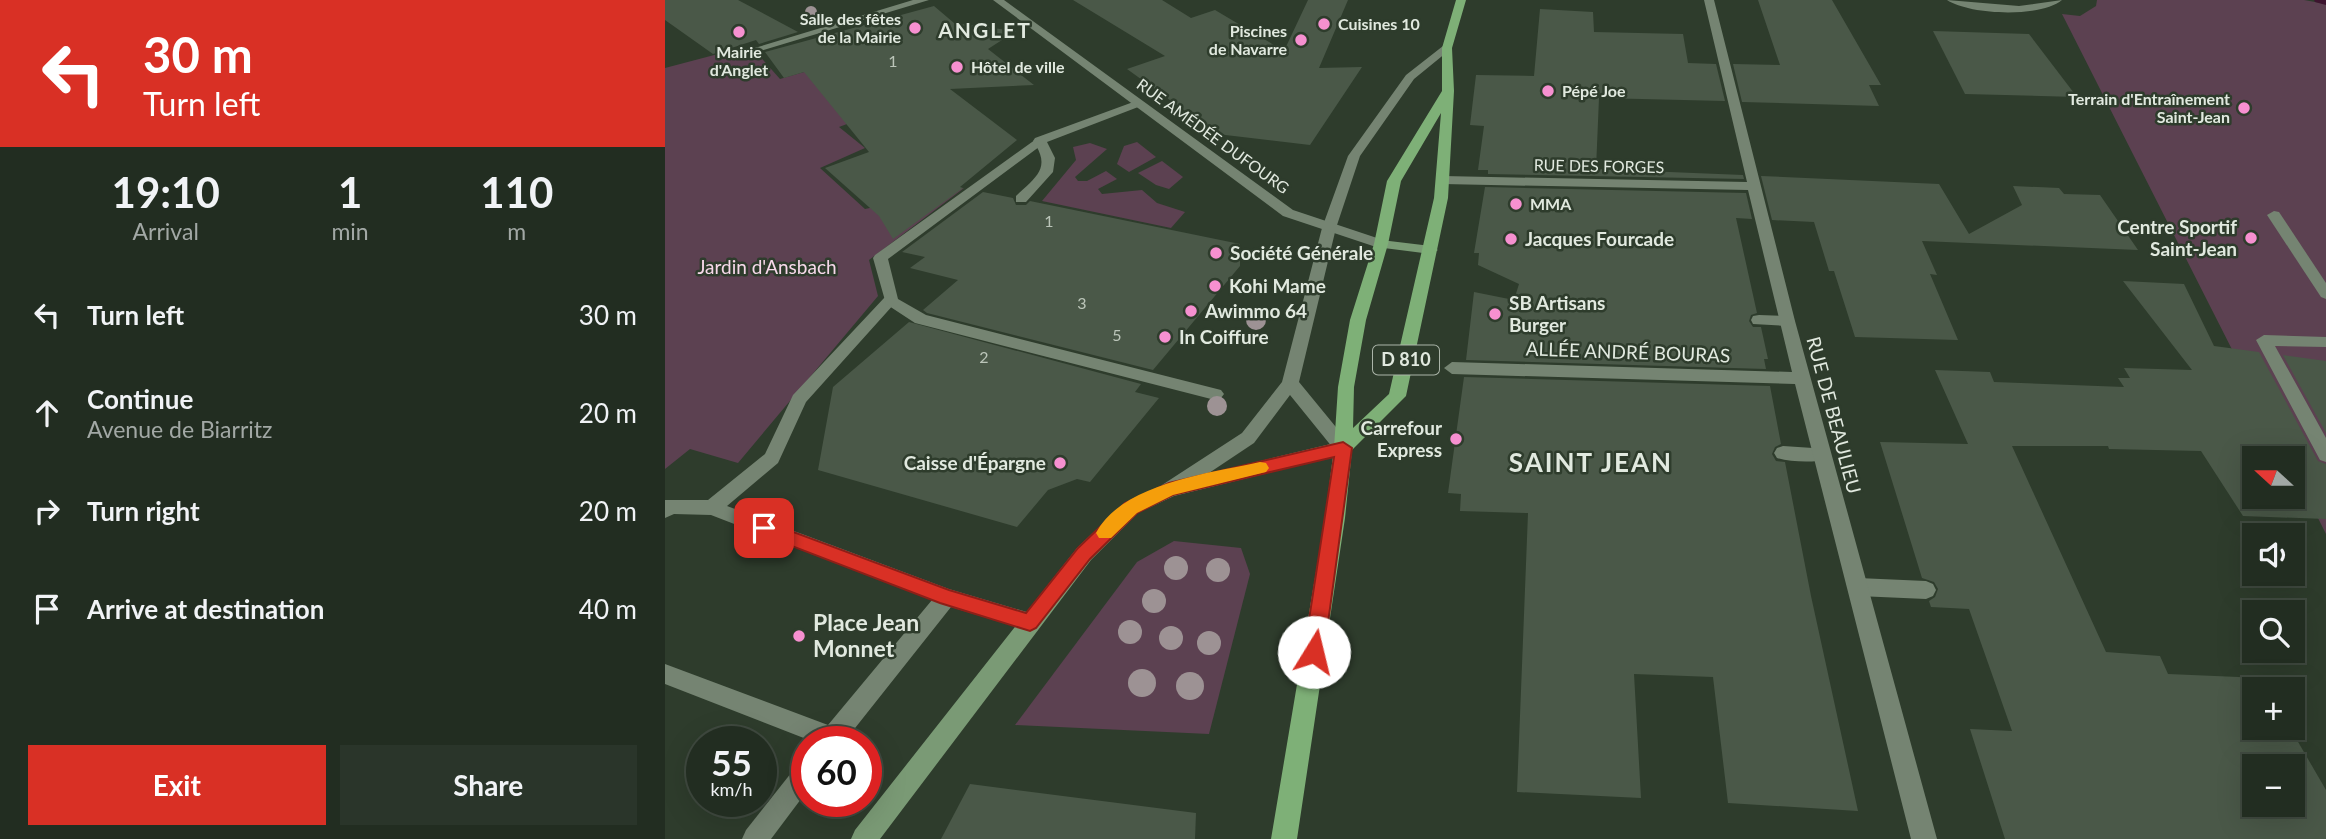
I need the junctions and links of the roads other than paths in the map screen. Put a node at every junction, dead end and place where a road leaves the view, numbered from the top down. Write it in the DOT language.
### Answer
graph roads {
  1 [pos="924,0"];
  2 [pos="998,0"];
  3 [pos="1461,0"];
  4 [pos="1709,0"];
  5 [pos="1952,0"];
  6 [pos="2057,0"];
  7 [pos="1447,48"];
  8 [pos="753,50"];
  9 [pos="1448,91"];
  10 [pos="1140,104"];
  11 [pos="1039,141"];
  12 [pos="1443,180"];
  13 [pos="1755,186"];
  14 [pos="1021,199"];
  15 [pos="2274,215"];
  16 [pos="1329,228"];
  17 [pos="1381,244"];
  18 [pos="1431,250"];
  19 [pos="2326,294"];
  20 [pos="890,300"];
  21 [pos="1759,320"];
  22 [pos="1787,321"];
  23 [pos="2326,342"];
  24 [pos="1452,368"];
  25 [pos="1803,379"];
  26 [pos="1290,383"];
  27 [pos="1215,394"];
  28 [pos="1343,448"];
  29 [pos="1783,453"];
  30 [pos="1822,454"];
  31 [pos="2326,455"];
  32 [pos="1169,490"];
  33 [pos="712,508"];
  34 [pos="665,510"];
  35 [pos="1858,587"];
  36 [pos="1926,590"];
  37 [pos="947,597"];
  38 [pos="1030,622"];
  39 [pos="665,674"];
  40 [pos="796,726"];
  41 [pos="842,726"];
  42 [pos="791,792"];
  43 [pos="755,839"];
  44 [pos="864,839"];
  45 [pos="1284,839"];
  46 [pos="1924,839"];
  1 -- 8 [label="street"];
  2 -- 10 [label="street, RUE AMÉDÉE DUFOURG"];
  3 -- 7 [label="main road, D 810"];
  4 -- 13 [label="street, RUE DE BEAULIEU"];
  5 -- 6 [label="street"];
  7 -- 9 [label="main road, D 810"];
  7 -- 16 [label="street"];
  9 -- 12 [label="main road, D 810"];
  9 -- 17 [label="main road, D 810"];
  10 -- 11 [label="street"];
  10 -- 16 [label="street, RUE AMÉDÉE DUFOURG"];
  11 -- 14 [label="street"];
  11 -- 20 [label="street"];
  12 -- 13 [label="street, RUE DES FORGES"];
  12 -- 18 [label="main road, D 810"];
  13 -- 22 [label="street, RUE DE BEAULIEU"];
  15 -- 19 [label="street"];
  16 -- 17 [label="street, RUE AMÉDÉE DUFOURG"];
  16 -- 26 [label="street"];
  17 -- 18 [label="main road, RUE AMÉDÉE DUFOURG"];
  17 -- 28 [label="main road, D 810"];
  18 -- 28 [label="main road, D 810"];
  20 -- 27 [label="street"];
  20 -- 33 [label="street"];
  21 -- 22 [label="street"];
  22 -- 25 [label="street, RUE DE BEAULIEU"];
  23 -- 31 [label="street"];
  24 -- 25 [label="street, ALLÉE ANDRÉ BOURAS"];
  25 -- 30 [label="street, RUE DE BEAULIEU"];
  26 -- 28 [label="street"];
  26 -- 32 [label="street"];
  28 -- 32 [label="main road"];
  28 -- 45 [label="main road, D 810"];
  29 -- 30 [label="street"];
  30 -- 35 [label="street, RUE DE BEAULIEU"];
  32 -- 38 [label="main road"];
  33 -- 34 [label="street"];
  33 -- 37 [label="street"];
  35 -- 36 [label="street"];
  35 -- 46 [label="street, RUE DE BEAULIEU"];
  37 -- 38 [label="street"];
  37 -- 41 [label="street"];
  38 -- 44 [label="main road"];
  39 -- 40 [label="street"];
  42 -- 43 [label="street"];
}
